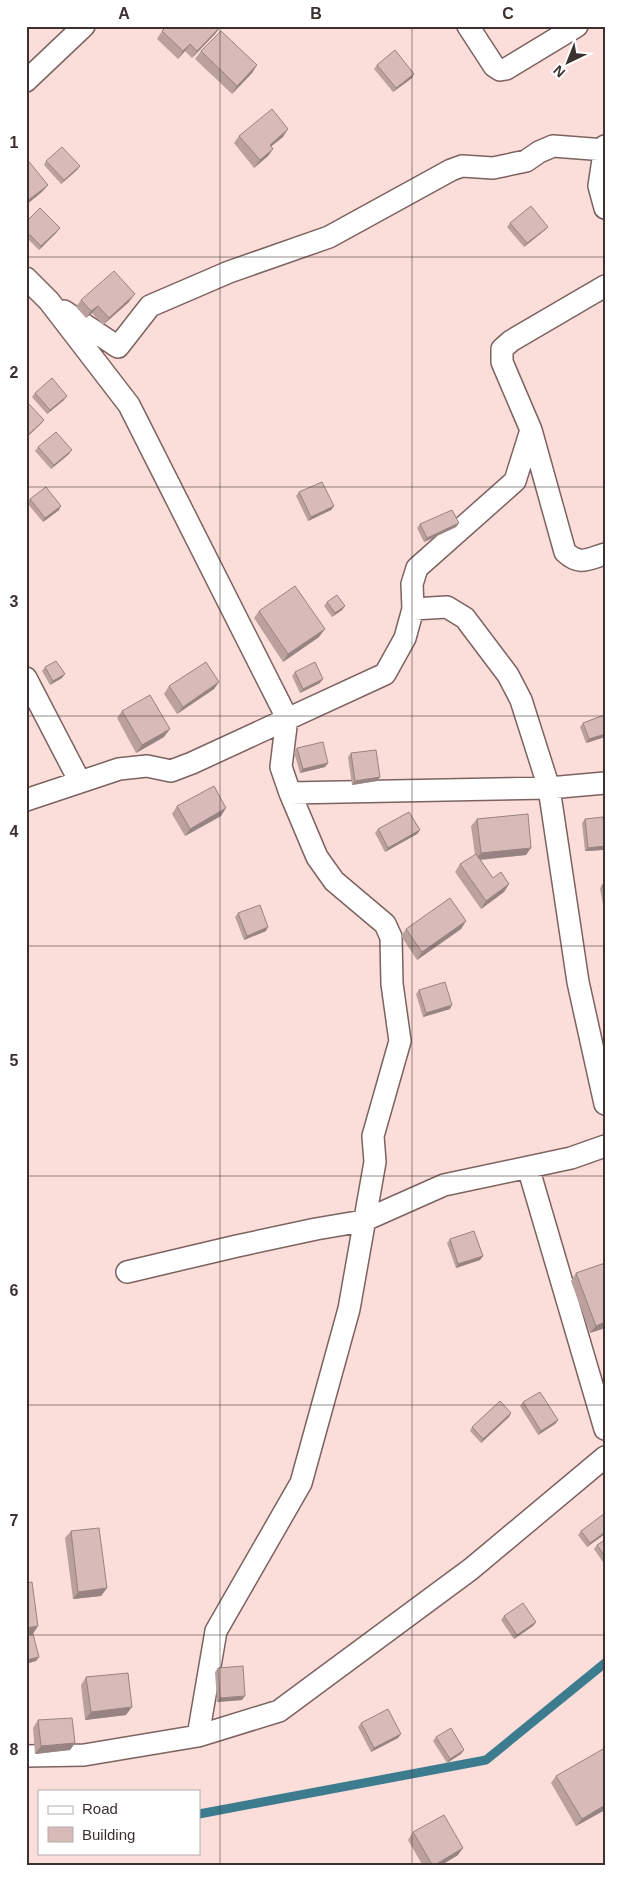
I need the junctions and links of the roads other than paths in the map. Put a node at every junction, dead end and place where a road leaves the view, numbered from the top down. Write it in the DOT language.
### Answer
graph roads {
  1 [pos="84,26"];
  2 [pos="468,26"];
  3 [pos="577,26"];
  4 [pos="26,81"];
  5 [pos="604,149"];
  6 [pos="605,208"];
  7 [pos="26,278"];
  8 [pos="605,286"];
  9 [pos="49,301"];
  10 [pos="531,430"];
  11 [pos="605,554"];
  12 [pos="413,609"];
  13 [pos="26,678"];
  14 [pos="287,718"];
  15 [pos="80,782"];
  16 [pos="605,783"];
  17 [pos="549,788"];
  18 [pos="290,794"];
  19 [pos="26,800"];
  20 [pos="605,1104"];
  21 [pos="605,1146"];
  22 [pos="528,1167"];
  23 [pos="363,1221"];
  24 [pos="127,1272"];
  25 [pos="605,1429"];
  26 [pos="605,1457"];
  27 [pos="198,1736"];
  28 [pos="26,1756"];
  1 -- 4 [label="street"];
  2 -- 3 [label="street"];
  5 -- 6 [label="street"];
  5 -- 9 [label="street"];
  7 -- 9 [label="street"];
  8 -- 10 [label="street"];
  9 -- 14 [label="street"];
  10 -- 11 [label="street"];
  10 -- 12 [label="street"];
  12 -- 14 [label="street"];
  12 -- 17 [label="street"];
  13 -- 15 [label="street"];
  14 -- 15 [label="street"];
  14 -- 18 [label="street"];
  15 -- 19 [label="street"];
  16 -- 17 [label="street"];
  17 -- 18 [label="street"];
  17 -- 20 [label="street"];
  18 -- 23 [label="street"];
  21 -- 22 [label="street"];
  22 -- 23 [label="street"];
  22 -- 25 [label="street"];
  23 -- 24 [label="street"];
  23 -- 27 [label="street"];
  26 -- 27 [label="street"];
  27 -- 28 [label="street"];
}
